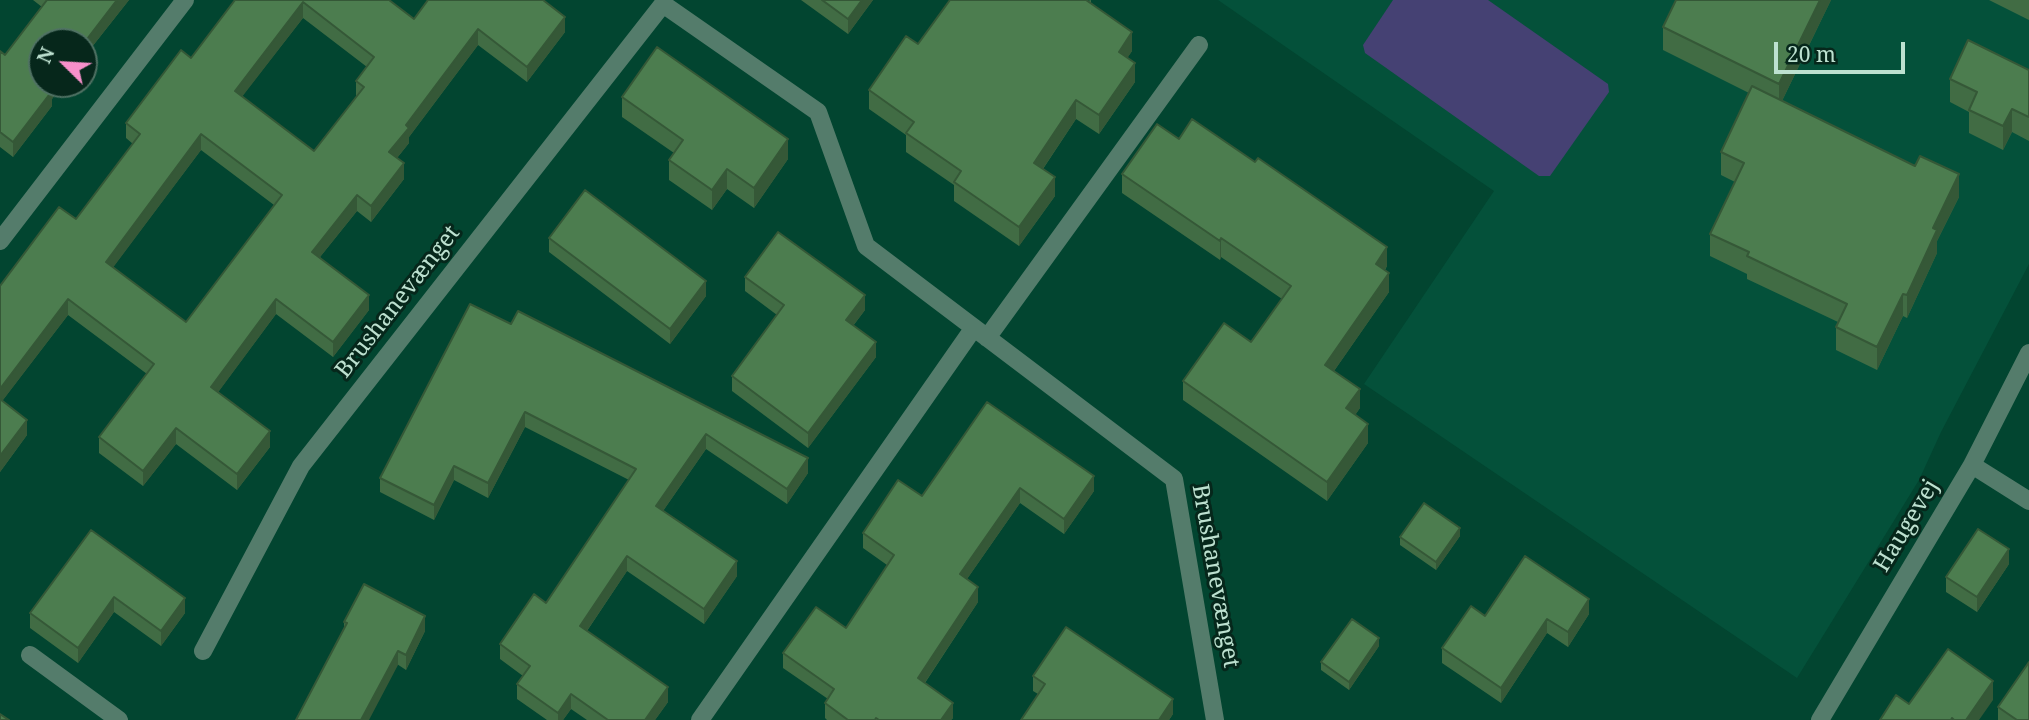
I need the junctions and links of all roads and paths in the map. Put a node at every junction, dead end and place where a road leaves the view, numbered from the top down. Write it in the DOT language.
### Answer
graph roads {
  1 [pos="185,0"];
  2 [pos="659,2"];
  3 [pos="1199,46"];
  4 [pos="0,241"];
  5 [pos="980,333"];
  6 [pos="2029,353"];
  7 [pos="1972,465"];
  8 [pos="2029,501"];
  9 [pos="203,651"];
  10 [pos="30,655"];
  11 [pos="119,720"];
  12 [pos="700,720"];
  13 [pos="1215,720"];
  14 [pos="1820,720"];
  1 -- 4 [label="street"];
  2 -- 5 [label="street, Brushanevænget"];
  2 -- 9 [label="street, Brushanevænget"];
  3 -- 5 [label="street"];
  5 -- 12 [label="street"];
  5 -- 13 [label="street, Brushanevænget"];
  6 -- 7 [label="street, Haugevej"];
  7 -- 8 [label="street"];
  7 -- 14 [label="street, Haugevej"];
  10 -- 11 [label="street"];
}
